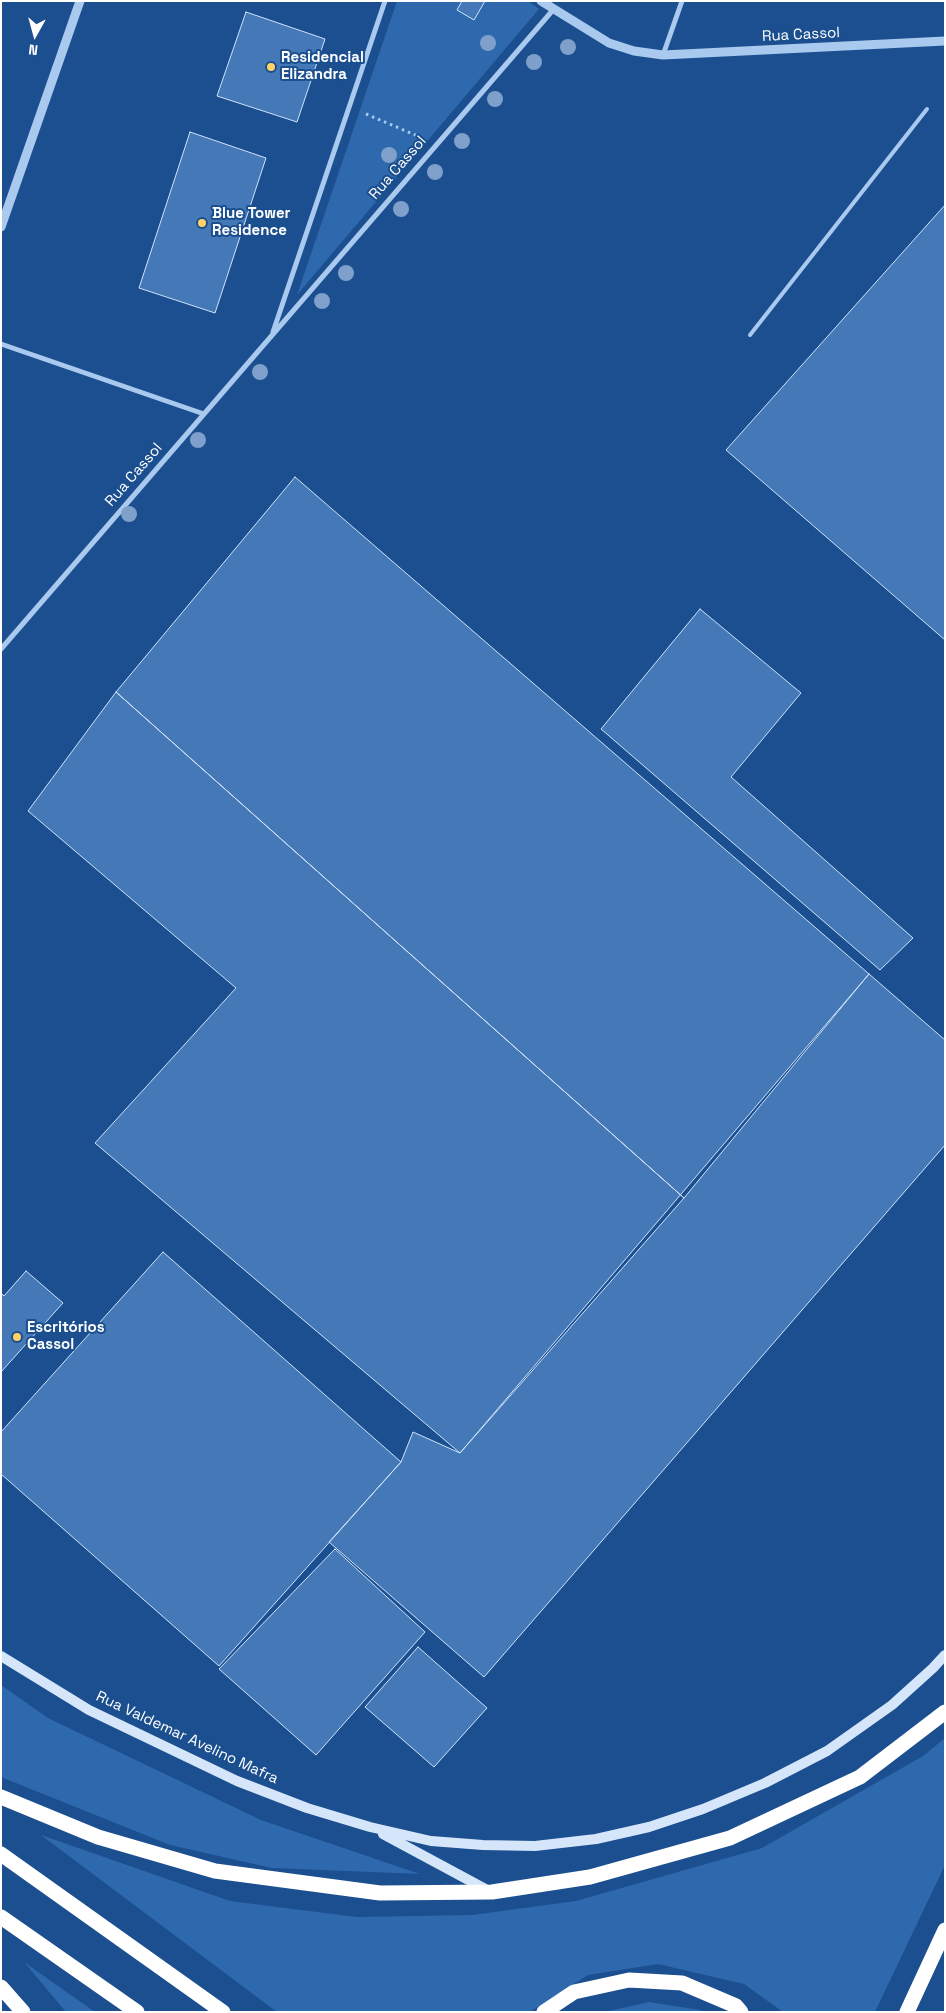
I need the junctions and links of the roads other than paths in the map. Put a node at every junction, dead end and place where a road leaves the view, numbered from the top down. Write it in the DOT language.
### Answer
graph roads {
  1 [pos="80,1"];
  2 [pos="385,1"];
  3 [pos="541,1"];
  4 [pos="682,1"];
  5 [pos="553,10"];
  6 [pos="945,41"];
  7 [pos="663,55"];
  8 [pos="927,110"];
  9 [pos="1,227"];
  10 [pos="750,334"];
  11 [pos="272,335"];
  12 [pos="1,344"];
  13 [pos="204,414"];
  14 [pos="1,649"];
  15 [pos="945,1655"];
  16 [pos="1,1656"];
  17 [pos="945,1712"];
  18 [pos="1,1797"];
  19 [pos="370,1827"];
  20 [pos="1,1854"];
  21 [pos="492,1892"];
  22 [pos="1,1917"];
  23 [pos="945,1930"];
  24 [pos="1,1987"];
  25 [pos="23,2012"];
  26 [pos="137,2012"];
  27 [pos="223,2012"];
  28 [pos="544,2012"];
  29 [pos="741,2012"];
  30 [pos="907,2012"];
  1 -- 9 [label="street"];
  2 -- 11 [label="street"];
  3 -- 5 [label="street"];
  4 -- 7 [label="street"];
  5 -- 7 [label="street, Rua Cassol"];
  5 -- 11 [label="street, Rua Cassol"];
  6 -- 7 [label="street, Rua Cassol"];
  8 -- 10 [label="lane"];
  11 -- 13 [label="street, Rua Cassol"];
  12 -- 13 [label="street"];
  13 -- 14 [label="street, Rua Cassol"];
  15 -- 19 [label="main road, Rua Valdemar Avelino Mafra"];
  16 -- 19 [label="main road, Rua Valdemar Avelino Mafra"];
  17 -- 21 [label="highway"];
  18 -- 21 [label="highway"];
  19 -- 21 [label="main road"];
  20 -- 27 [label="highway"];
  22 -- 26 [label="highway"];
  23 -- 30 [label="highway"];
  24 -- 25 [label="highway"];
  28 -- 29 [label="highway"];
}
